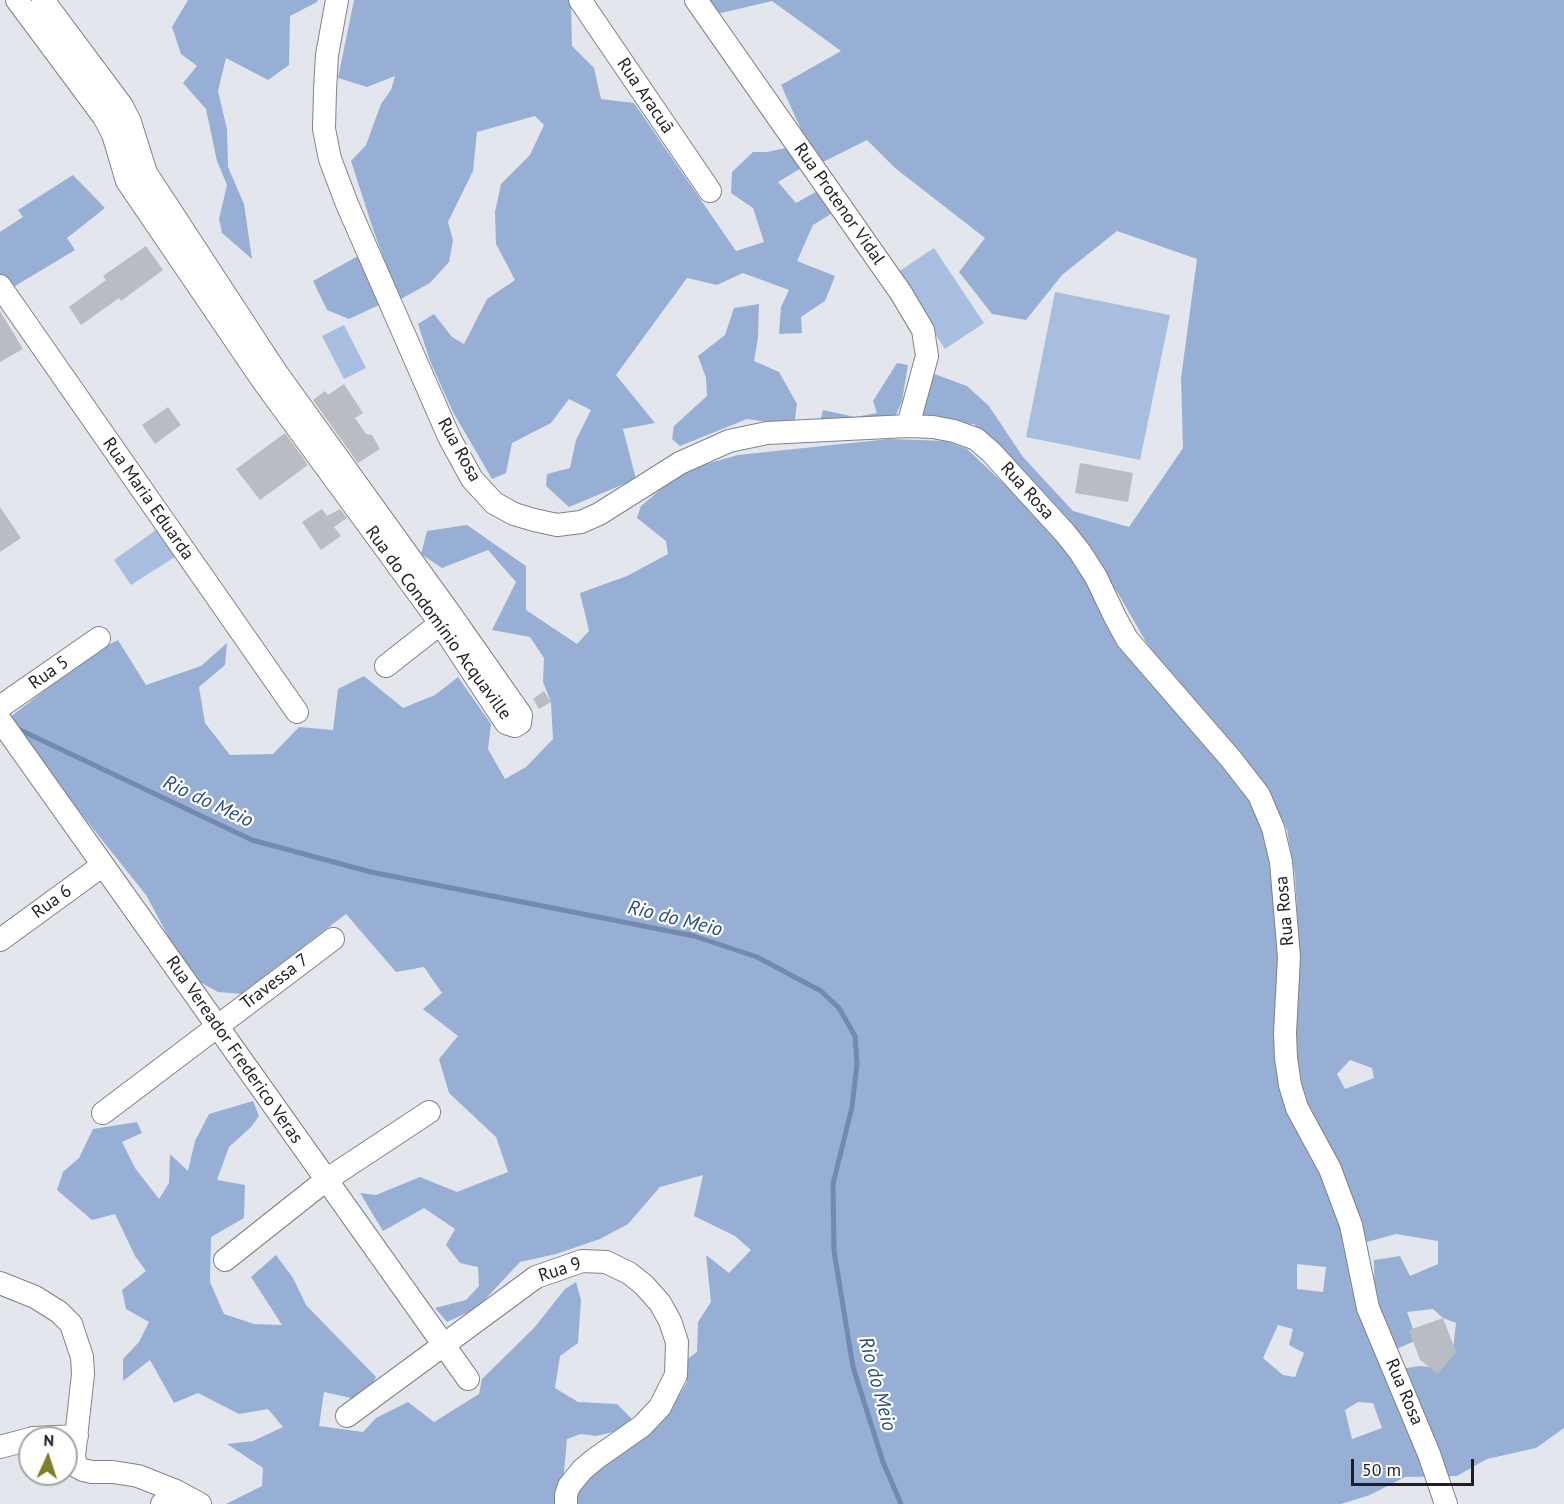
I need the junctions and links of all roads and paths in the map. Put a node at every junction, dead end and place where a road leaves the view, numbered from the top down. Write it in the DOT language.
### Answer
graph roads {
  1 [pos="17,0"];
  2 [pos="337,0"];
  3 [pos="580,0"];
  4 [pos="696,0"];
  5 [pos="42,10"];
  6 [pos="710,191"];
  7 [pos="0,286"];
  8 [pos="908,426"];
  9 [pos="99,638"];
  10 [pos="386,666"];
  11 [pos="0,707"];
  12 [pos="297,712"];
  13 [pos="0,720"];
  14 [pos="103,865"];
  15 [pos="333,939"];
  16 [pos="0,940"];
  17 [pos="217,1026"];
  18 [pos="429,1112"];
  19 [pos="103,1113"];
  20 [pos="326,1180"];
  21 [pos="225,1260"];
  22 [pos="0,1282"];
  23 [pos="445,1344"];
  24 [pos="468,1379"];
  25 [pos="347,1416"];
  26 [pos="78,1426"];
  27 [pos="18,1442"];
  28 [pos="0,1447"];
  29 [pos="78,1467"];
  30 [pos="169,1497"];
  31 [pos="200,1504"];
  32 [pos="566,1504"];
  33 [pos="1446,1504"];
  1 -- 5 [label="street, Rua do Condomínio Acquaville"];
  2 -- 8 [label="street, Rua Rosa"];
  3 -- 6 [label="street, Rua Aracuã"];
  4 -- 8 [label="street, Rua Protenor Vidal"];
  5 -- 10 [label="street, Rua do Condomínio Acquaville"];
  7 -- 12 [label="street, Rua Maria Eduarda"];
  8 -- 33 [label="street, Rua Rosa"];
  9 -- 11 [label="street, Rua 5"];
  13 -- 14 [label="street, Rua Vereador Frederico Veras"];
  14 -- 16 [label="street, Rua 6"];
  14 -- 17 [label="street, Rua Vereador Frederico Veras"];
  15 -- 17 [label="street, Travessa 7"];
  17 -- 19 [label="street, Travessa 7"];
  17 -- 20 [label="street, Rua Vereador Frederico Veras"];
  18 -- 20 [label="street"];
  20 -- 21 [label="street"];
  20 -- 23 [label="street, Rua Vereador Frederico Veras"];
  22 -- 26 [label="street"];
  23 -- 24 [label="street, Rua Vereador Frederico Veras"];
  23 -- 25 [label="street, Rua 9"];
  23 -- 32 [label="street, Rua 9"];
  27 -- 28 [label="street"];
  29 -- 30 [label="street"];
  30 -- 31 [label="street"];
}
